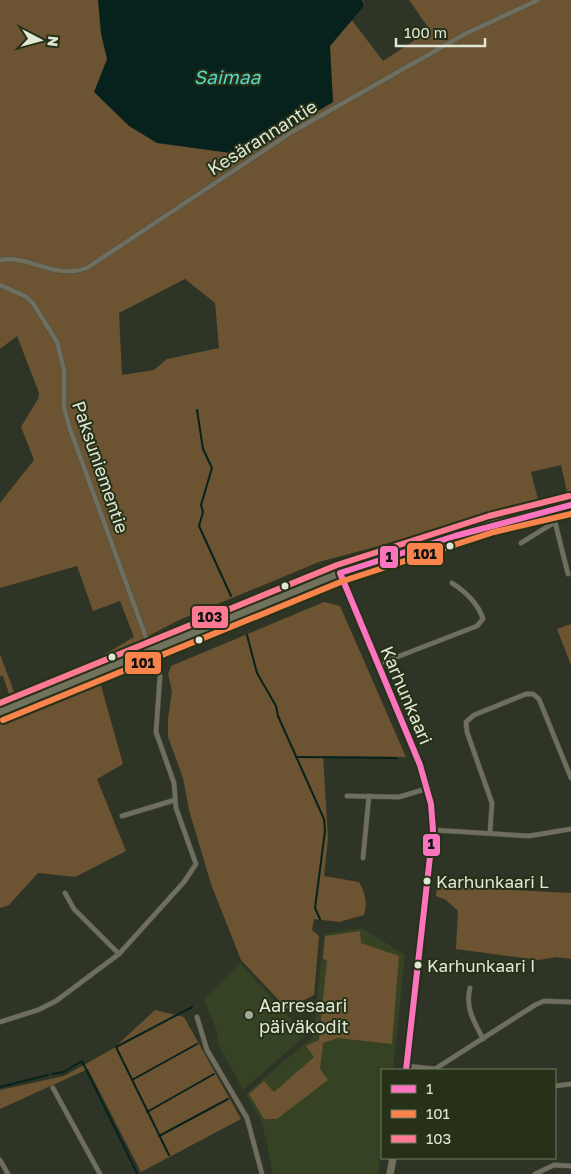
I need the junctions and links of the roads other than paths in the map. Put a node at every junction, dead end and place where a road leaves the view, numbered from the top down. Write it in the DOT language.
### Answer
graph roads {
  1 [pos="538,0"];
  2 [pos="0,260"];
  3 [pos="0,285"];
  4 [pos="571,505"];
  5 [pos="552,510"];
  6 [pos="555,522"];
  7 [pos="521,543"];
  8 [pos="340,573"];
  9 [pos="568,574"];
  10 [pos="452,583"];
  11 [pos="150,650"];
  12 [pos="379,664"];
  13 [pos="0,712"];
  14 [pos="571,778"];
  15 [pos="428,788"];
  16 [pos="347,796"];
  17 [pos="370,796"];
  18 [pos="175,800"];
  19 [pos="122,816"];
  20 [pos="571,829"];
  21 [pos="432,830"];
  22 [pos="490,832"];
  23 [pos="363,858"];
  24 [pos="65,893"];
  25 [pos="119,954"];
  26 [pos="470,988"];
  27 [pos="571,1002"];
  28 [pos="198,1017"];
  29 [pos="0,1020"];
  30 [pos="483,1039"];
  31 [pos="407,1068"];
  32 [pos="571,1084"];
  33 [pos="556,1086"];
  34 [pos="53,1088"];
  35 [pos="393,1159"];
  36 [pos="0,1160"];
  37 [pos="571,1166"];
  38 [pos="8,1174"];
  39 [pos="100,1174"];
  40 [pos="262,1174"];
  41 [pos="390,1174"];
  42 [pos="536,1174"];
  1 -- 2 [label="street, Kesärannantie"];
  3 -- 11 [label="street, Paksuniementie"];
  4 -- 5 [label="main road"];
  5 -- 6 [label="street"];
  5 -- 8 [label="main road"];
  6 -- 7 [label="street"];
  6 -- 9 [label="street"];
  8 -- 11 [label="main road"];
  8 -- 12 [label="main road, Karhunkaari"];
  10 -- 12 [label="street"];
  11 -- 13 [label="main road"];
  11 -- 18 [label="street, Paksuniementie"];
  12 -- 15 [label="main road, Karhunkaari"];
  14 -- 22 [label="street"];
  15 -- 17 [label="street"];
  15 -- 21 [label="main road, Karhunkaari"];
  16 -- 17 [label="street"];
  17 -- 23 [label="street"];
  18 -- 19 [label="street"];
  18 -- 25 [label="street, Paksuniementie"];
  20 -- 22 [label="street"];
  21 -- 22 [label="street"];
  21 -- 31 [label="main road, Karhunkaari"];
  24 -- 25 [label="street"];
  25 -- 29 [label="street"];
  26 -- 30 [label="street"];
  27 -- 30 [label="street"];
  28 -- 40 [label="street"];
  30 -- 31 [label="street"];
  32 -- 33 [label="street"];
  34 -- 39 [label="street"];
  35 -- 41 [label="main road"];
  36 -- 38 [label="street"];
  37 -- 42 [label="street"];
}
